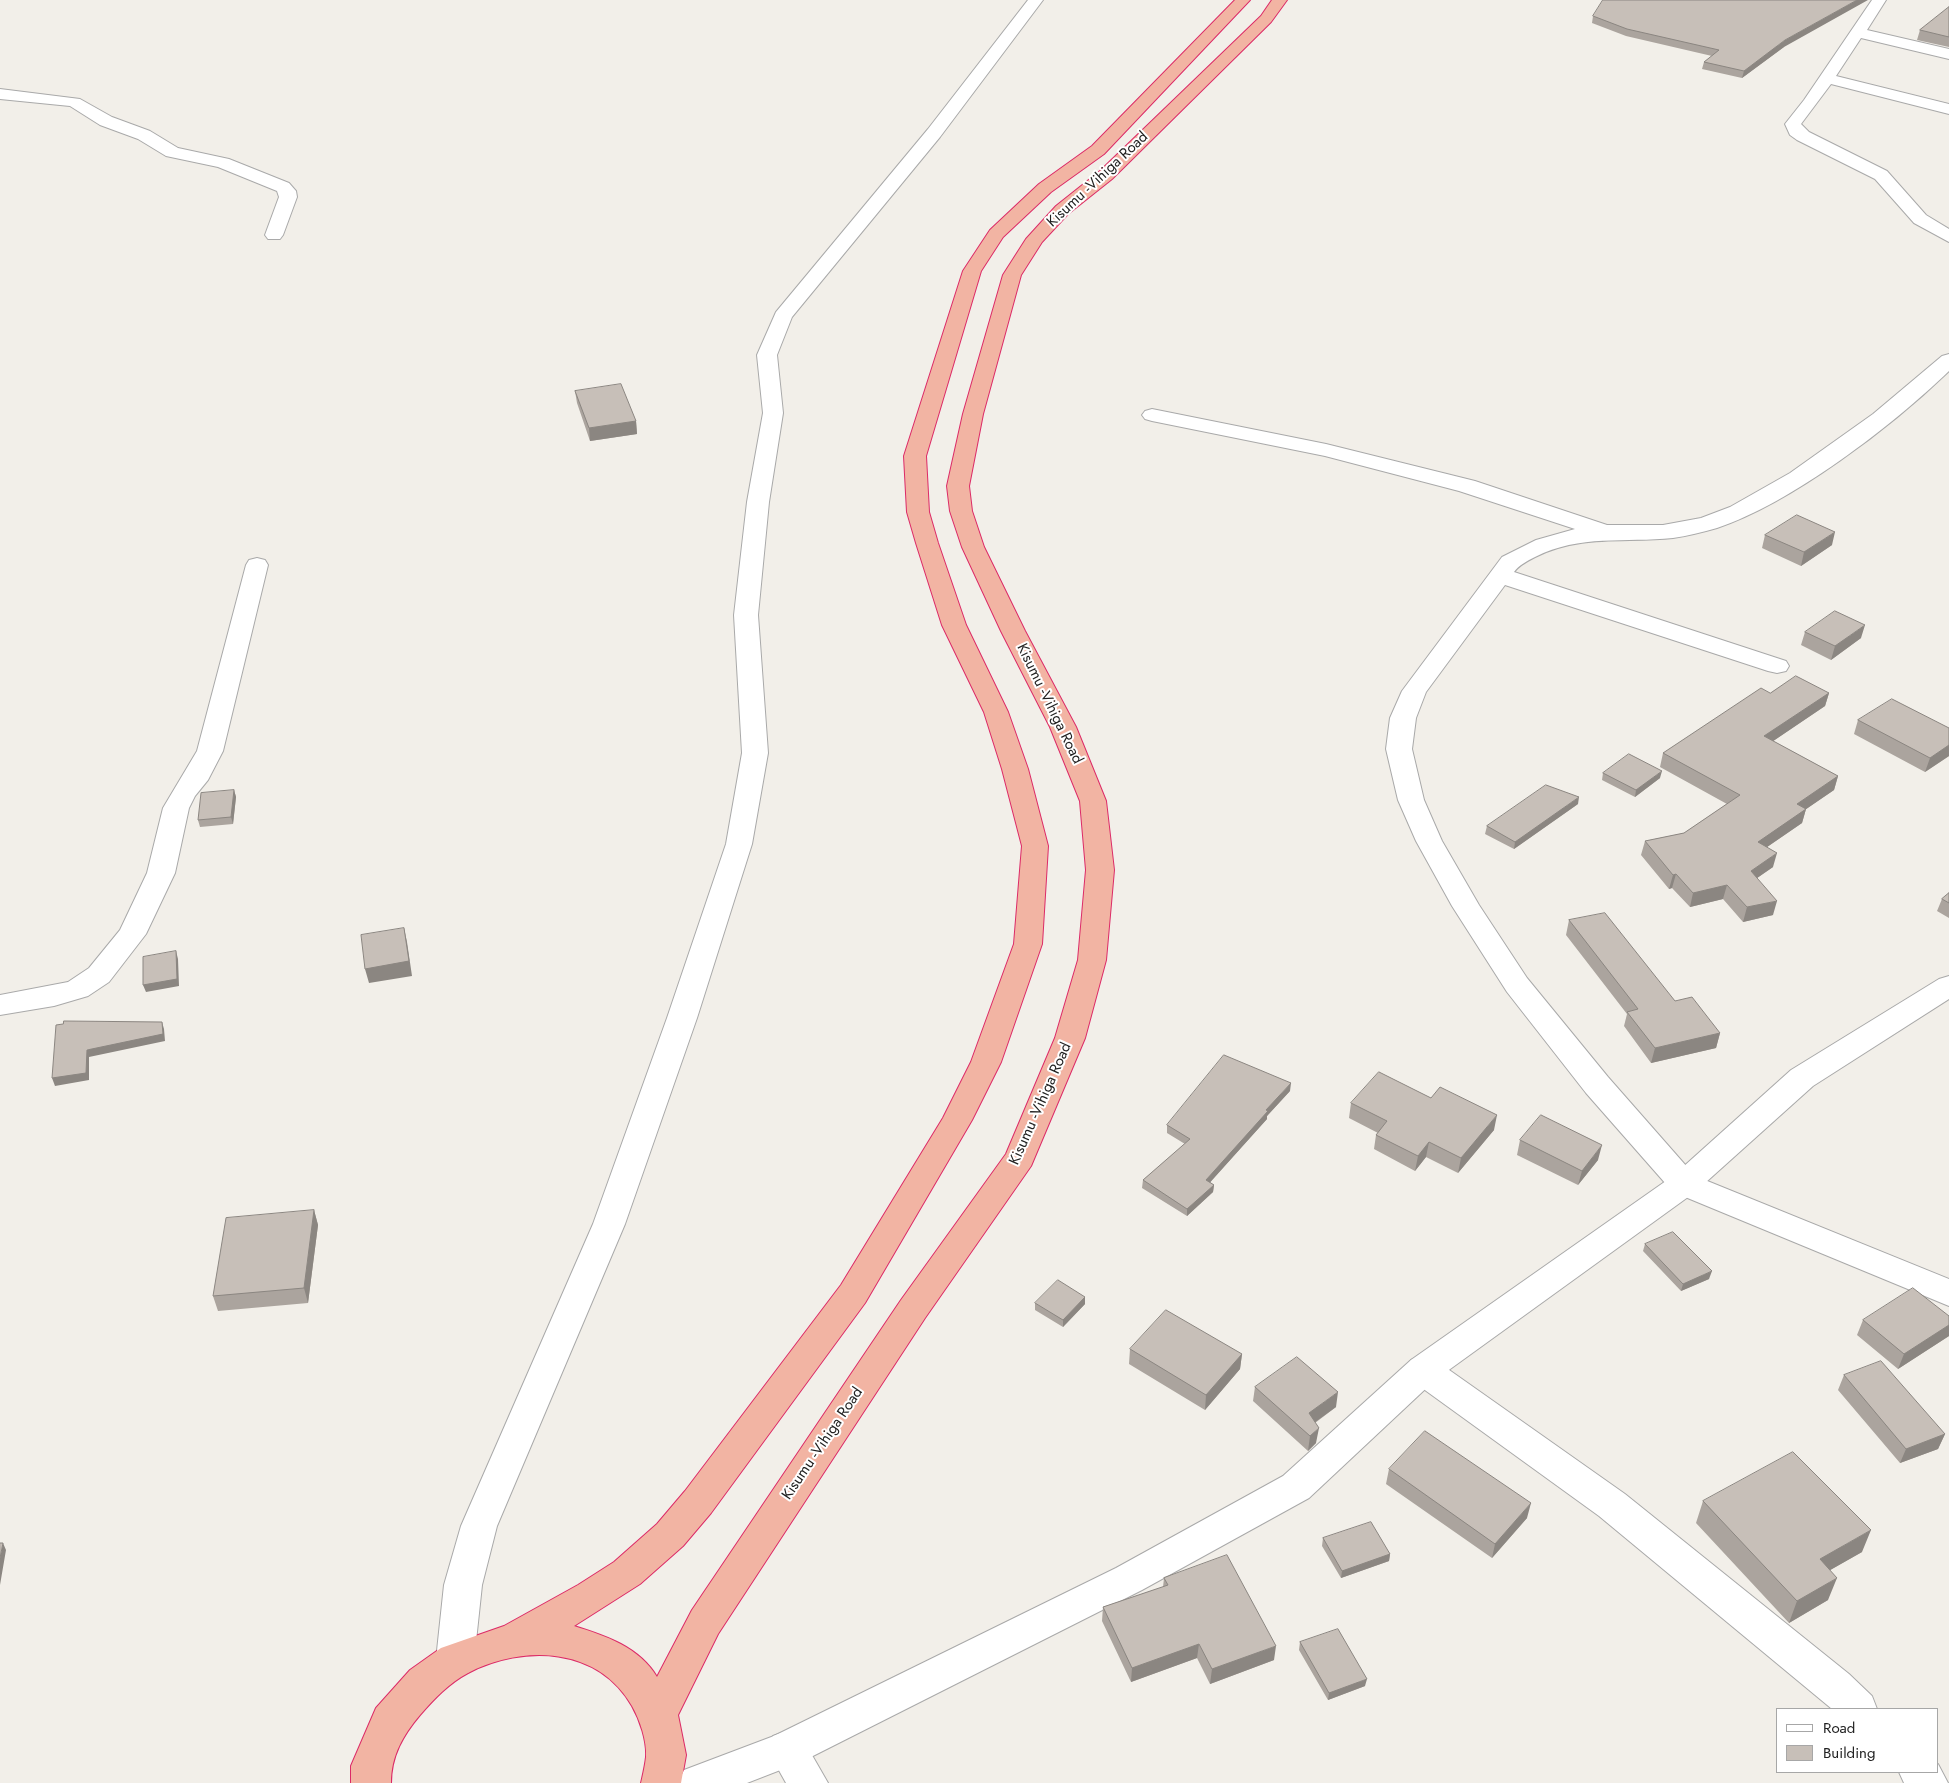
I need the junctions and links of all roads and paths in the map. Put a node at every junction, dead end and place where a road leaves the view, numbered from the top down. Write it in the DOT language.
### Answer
graph roads {
  1 [pos="1036,0"];
  2 [pos="1243,0"];
  3 [pos="1280,0"];
  4 [pos="1879,0"];
  5 [pos="1857,32"];
  6 [pos="1949,54"];
  7 [pos="1827,78"];
  8 [pos="0,94"];
  9 [pos="1949,109"];
  10 [pos="274,235"];
  11 [pos="1949,237"];
  12 [pos="1949,360"];
  13 [pos="1152,415"];
  14 [pos="1606,532"];
  15 [pos="257,565"];
  16 [pos="1499,575"];
  17 [pos="1776,666"];
  18 [pos="1949,986"];
  19 [pos="0,1004"];
  20 [pos="1684,1184"];
  21 [pos="1949,1293"];
  22 [pos="1423,1370"];
  23 [pos="516,1639"];
  24 [pos="455,1660"];
  25 [pos="1857,1708"];
  26 [pos="658,1714"];
  27 [pos="787,1749"];
  28 [pos="1920,1773"];
  29 [pos="371,1783"];
  30 [pos="661,1783"];
  31 [pos="698,1783"];
  32 [pos="808,1783"];
  33 [pos="1928,1783"];
  1 -- 24 [label="street"];
  2 -- 23 [label="highway, Kisumu -Vihiga Road"];
  3 -- 26 [label="highway, Kisumu -Vihiga Road"];
  4 -- 5 [label="street"];
  5 -- 6 [label="street"];
  5 -- 7 [label="street"];
  7 -- 9 [label="street"];
  7 -- 11 [label="street"];
  8 -- 10 [label="street"];
  12 -- 14 [label="street"];
  13 -- 14 [label="street"];
  14 -- 16 [label="street"];
  15 -- 19 [label="street"];
  16 -- 17 [label="street"];
  16 -- 20 [label="street"];
  18 -- 20 [label="street"];
  20 -- 21 [label="street"];
  20 -- 22 [label="street"];
  22 -- 25 [label="street"];
  22 -- 27 [label="street"];
  23 -- 24 [label="highway"];
  23 -- 26 [label="highway"];
  24 -- 29 [label="highway"];
  26 -- 30 [label="highway"];
  27 -- 31 [label="street"];
  27 -- 32 [label="street"];
  28 -- 33 [label="street"];
}
